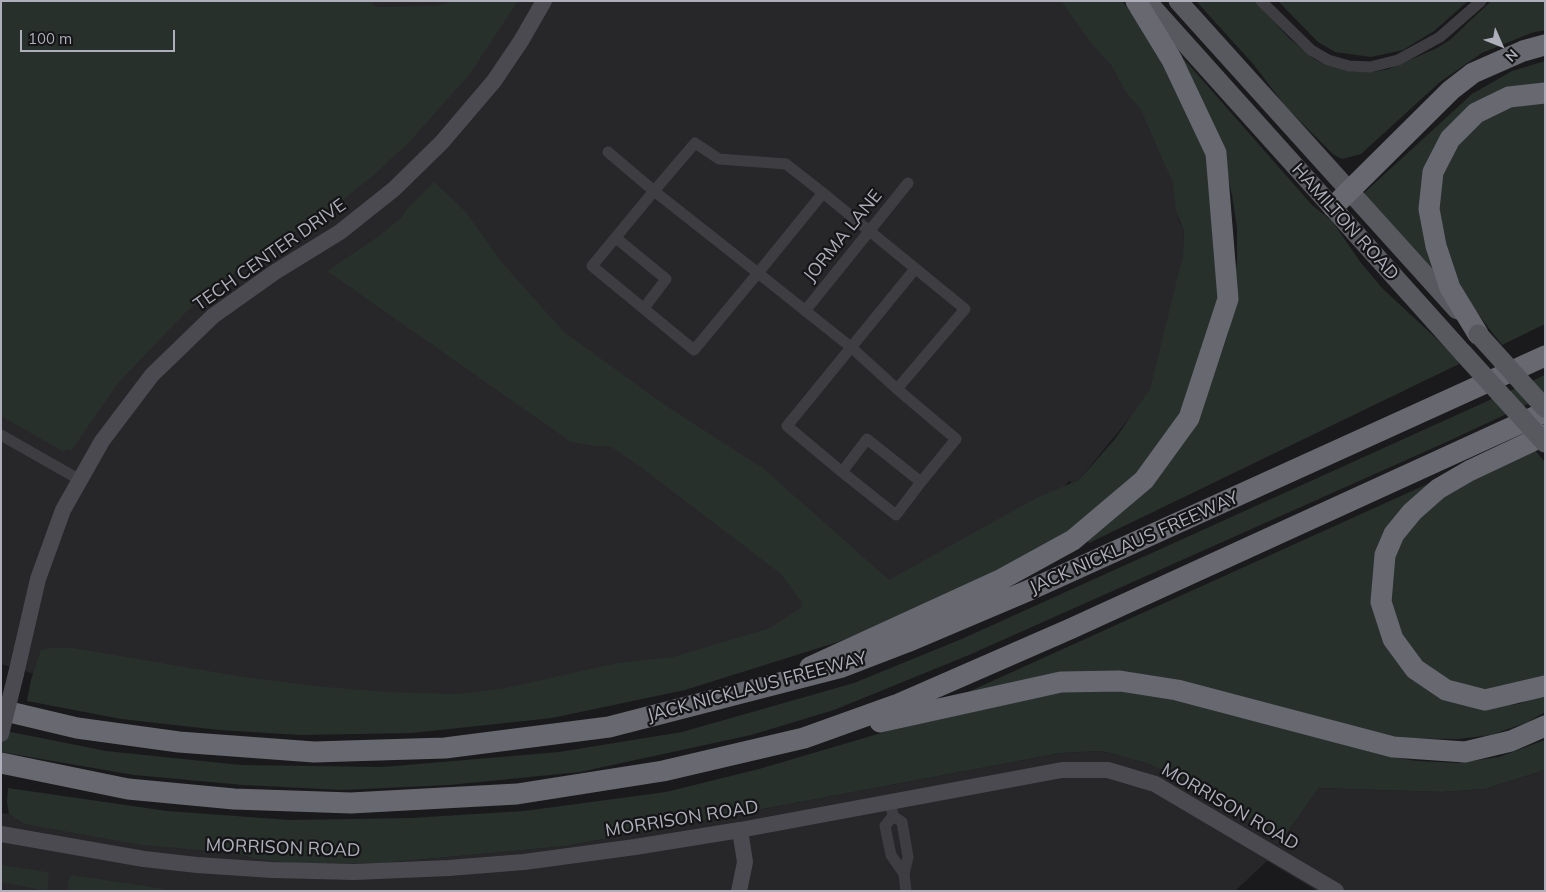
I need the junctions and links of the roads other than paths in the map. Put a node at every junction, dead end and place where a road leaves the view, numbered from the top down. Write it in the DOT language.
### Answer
graph roads {
  1 [pos="544,1"];
  2 [pos="1136,1"];
  3 [pos="1147,1"];
  4 [pos="1178,1"];
  5 [pos="1261,1"];
  6 [pos="1481,1"];
  7 [pos="1545,45"];
  8 [pos="1545,93"];
  9 [pos="608,152"];
  10 [pos="908,183"];
  11 [pos="654,191"];
  12 [pos="1349,191"];
  13 [pos="823,193"];
  14 [pos="1333,207"];
  15 [pos="869,231"];
  16 [pos="616,238"];
  17 [pos="915,269"];
  18 [pos="758,273"];
  19 [pos="644,308"];
  20 [pos="805,311"];
  21 [pos="1478,334"];
  22 [pos="1545,342"];
  23 [pos="852,348"];
  24 [pos="1545,356"];
  25 [pos="897,389"];
  26 [pos="1545,408"];
  27 [pos="1545,412"];
  28 [pos="1,435"];
  29 [pos="1545,436"];
  30 [pos="1545,443"];
  31 [pos="842,472"];
  32 [pos="80,480"];
  33 [pos="921,482"];
  34 [pos="1260,486"];
  35 [pos="777,684"];
  36 [pos="1545,686"];
  37 [pos="1,710"];
  38 [pos="1545,726"];
  39 [pos="1,734"];
  40 [pos="804,738"];
  41 [pos="1,763"];
  42 [pos="892,809"];
  43 [pos="740,830"];
  44 [pos="1,834"];
  45 [pos="904,874"];
  46 [pos="738,891"];
  47 [pos="906,891"];
  48 [pos="1336,891"];
  1 -- 32 [label="main road, TECH CENTER DRIVE"];
  2 -- 35 [label="highway"];
  3 -- 14 [label="main road, HAMILTON ROAD"];
  4 -- 12 [label="main road, HAMILTON ROAD"];
  5 -- 6 [label="street"];
  7 -- 12 [label="highway"];
  8 -- 21 [label="highway"];
  9 -- 11 [label="street"];
  10 -- 15 [label="street, JORMA LANE"];
  11 -- 13 [label="street"];
  11 -- 16 [label="street"];
  11 -- 18 [label="street"];
  12 -- 14 [label="highway"];
  12 -- 21 [label="main road, HAMILTON ROAD"];
  13 -- 15 [label="street"];
  13 -- 18 [label="street"];
  14 -- 30 [label="main road, HAMILTON ROAD, bridge"];
  15 -- 17 [label="street"];
  15 -- 20 [label="street, JORMA LANE"];
  16 -- 19 [label="street"];
  16 -- 19 [label="street"];
  17 -- 23 [label="street"];
  17 -- 25 [label="street"];
  18 -- 19 [label="street"];
  18 -- 20 [label="street"];
  20 -- 23 [label="street"];
  21 -- 26 [label="main road, HAMILTON ROAD, bridge"];
  22 -- 34 [label="highway"];
  23 -- 25 [label="street"];
  23 -- 31 [label="street"];
  24 -- 34 [label="highway, JACK NICKLAUS FREEWAY"];
  25 -- 33 [label="street"];
  27 -- 40 [label="highway"];
  28 -- 32 [label="street"];
  29 -- 36 [label="highway"];
  31 -- 33 [label="street"];
  31 -- 33 [label="street"];
  32 -- 39 [label="main road, TECH CENTER DRIVE, bridge"];
  34 -- 35 [label="highway, JACK NICKLAUS FREEWAY"];
  35 -- 37 [label="highway, JACK NICKLAUS FREEWAY"];
  38 -- 40 [label="highway"];
  40 -- 41 [label="highway"];
  42 -- 43 [label="main road, MORRISON ROAD"];
  42 -- 45 [label="street"];
  42 -- 45 [label="street"];
  42 -- 48 [label="main road, MORRISON ROAD"];
  43 -- 44 [label="main road, MORRISON ROAD"];
  43 -- 46 [label="main road"];
  45 -- 47 [label="street"];
}
